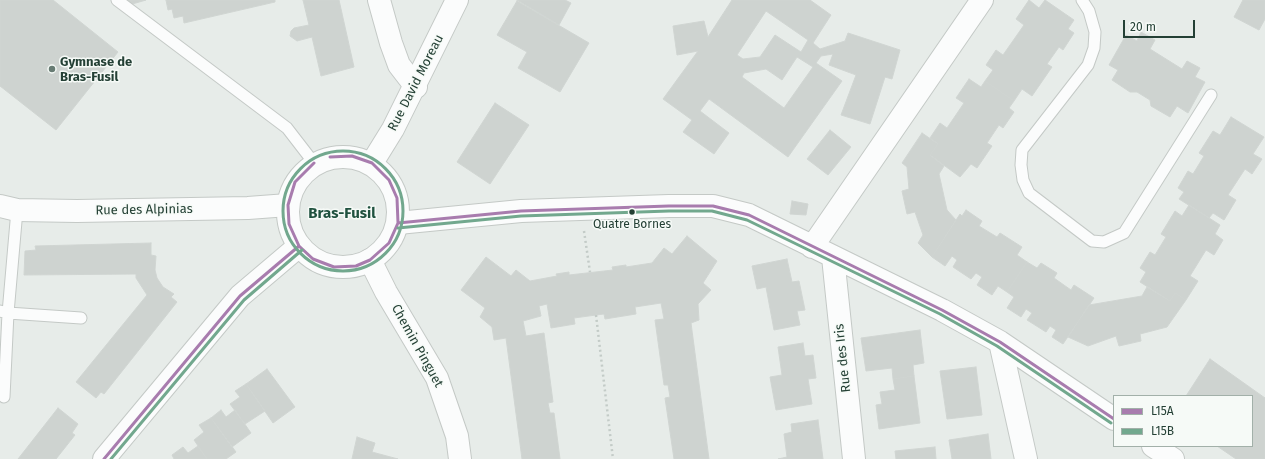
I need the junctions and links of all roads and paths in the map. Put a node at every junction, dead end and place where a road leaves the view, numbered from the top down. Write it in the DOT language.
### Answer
graph roads {
  1 [pos="116,0"];
  2 [pos="370,0"];
  3 [pos="380,0"];
  4 [pos="457,0"];
  5 [pos="982,0"];
  6 [pos="1082,0"];
  7 [pos="391,43"];
  8 [pos="416,87"];
  9 [pos="1211,94"];
  10 [pos="314,163"];
  11 [pos="372,163"];
  12 [pos="288,205"];
  13 [pos="9,208"];
  14 [pos="581,209"];
  15 [pos="398,223"];
  16 [pos="299,246"];
  17 [pos="812,246"];
  18 [pos="833,258"];
  19 [pos="370,260"];
  20 [pos="590,272"];
  21 [pos="4,312"];
  22 [pos="596,315"];
  23 [pos="82,318"];
  24 [pos="1000,342"];
  25 [pos="4,398"];
  26 [pos="1113,418"];
  27 [pos="1155,447"];
  28 [pos="104,459"];
  29 [pos="460,459"];
  30 [pos="613,459"];
  31 [pos="854,459"];
  32 [pos="1026,459"];
  33 [pos="1173,459"];
  1 -- 10 [label="lane"];
  2 -- 7 [label="lane"];
  3 -- 7 [label="street"];
  4 -- 8 [label="street, Rue David Moreau"];
  5 -- 17 [label="street"];
  6 -- 9 [label="lane"];
  7 -- 8 [label="street"];
  8 -- 11 [label="street, Rue David Moreau"];
  10 -- 11 [label="street"];
  10 -- 12 [label="street"];
  11 -- 15 [label="street"];
  12 -- 13 [label="street, Rue des Alpinias"];
  12 -- 16 [label="street"];
  13 -- 21 [label="lane"];
  14 -- 15 [label="street"];
  14 -- 17 [label="street"];
  14 -- 20 [label="path"];
  15 -- 19 [label="street"];
  16 -- 19 [label="street"];
  16 -- 28 [label="street"];
  17 -- 18 [label="street"];
  18 -- 24 [label="street"];
  18 -- 31 [label="street, Rue des Iris"];
  19 -- 29 [label="street, Chemin Pinguet"];
  21 -- 23 [label="lane"];
  21 -- 25 [label="lane"];
  22 -- 30 [label="path"];
  24 -- 26 [label="street"];
  24 -- 32 [label="street"];
  27 -- 33 [label="street"];
}
